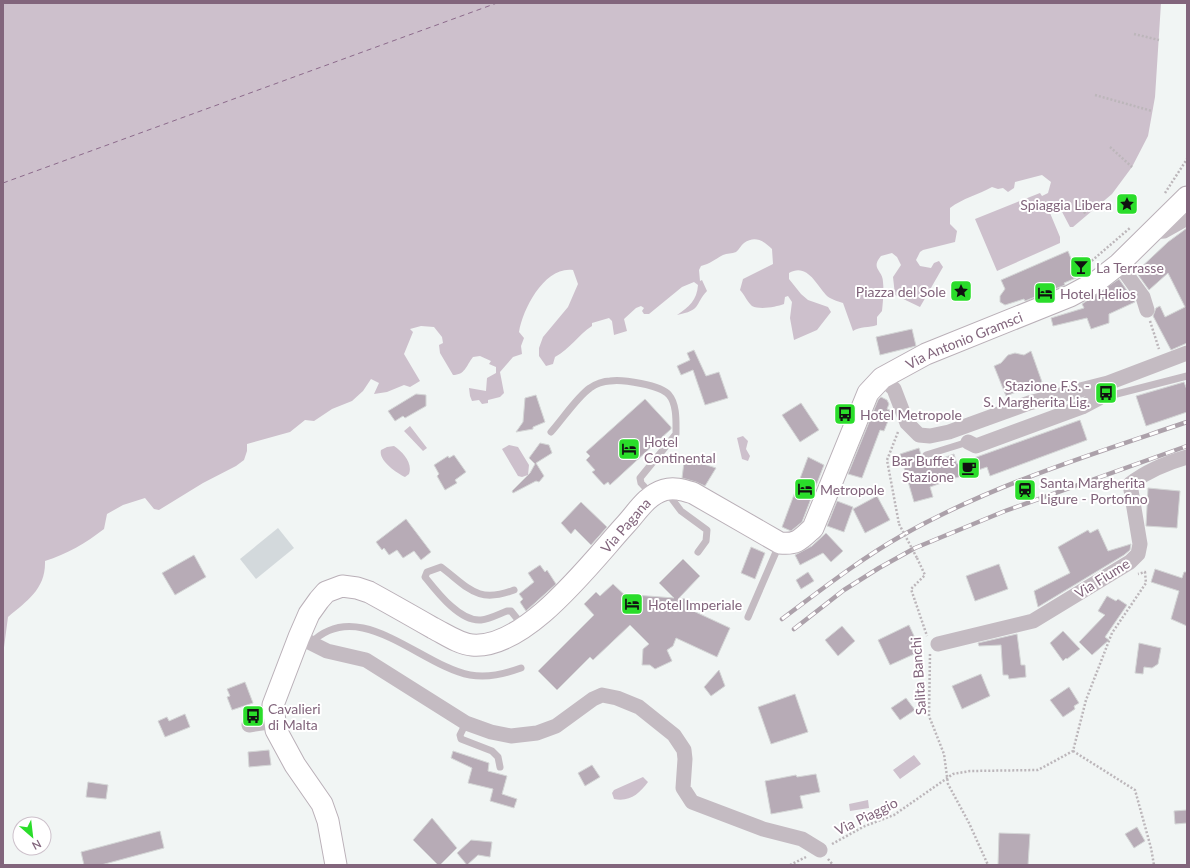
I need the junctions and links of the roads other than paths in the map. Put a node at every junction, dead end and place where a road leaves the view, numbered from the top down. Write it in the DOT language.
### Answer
graph roads {
  1 [pos="1187,197"];
  2 [pos="1187,218"];
  3 [pos="1143,228"];
  4 [pos="1119,264"];
  5 [pos="1147,310"];
  6 [pos="1187,353"];
  7 [pos="1187,376"];
  8 [pos="882,378"];
  9 [pos="1108,383"];
  10 [pos="1098,398"];
  11 [pos="551,432"];
  12 [pos="968,442"];
  13 [pos="926,455"];
  14 [pos="1187,457"];
  15 [pos="659,493"];
  16 [pos="780,543"];
  17 [pos="698,552"];
  18 [pos="514,590"];
  19 [pos="748,617"];
  20 [pos="525,627"];
  21 [pos="305,640"];
  22 [pos="932,644"];
  23 [pos="521,668"];
  24 [pos="275,721"];
  25 [pos="466,723"];
  26 [pos="249,725"];
  27 [pos="500,767"];
  28 [pos="820,850"];
  29 [pos="336,865"];
  1 -- 3 [label="main road"];
  2 -- 3 [label="street, Via Antonio Gramsci"];
  3 -- 4 [label="main road, Via Antonio Gramsci"];
  4 -- 5 [label="street"];
  4 -- 8 [label="main road, Via Antonio Gramsci"];
  6 -- 9 [label="street"];
  7 -- 10 [label="lane"];
  8 -- 9 [label="street"];
  8 -- 16 [label="main road"];
  9 -- 10 [label="street"];
  10 -- 12 [label="street"];
  11 -- 15 [label="lane"];
  12 -- 13 [label="lane"];
  14 -- 22 [label="street, Via Fiume"];
  15 -- 16 [label="main road, Via Pagana"];
  15 -- 17 [label="lane"];
  15 -- 20 [label="main road, Via Pagana"];
  16 -- 19 [label="lane"];
  18 -- 20 [label="lane"];
  20 -- 21 [label="main road, Via Pagana"];
  21 -- 23 [label="lane"];
  21 -- 24 [label="main road, Via Pagana"];
  21 -- 25 [label="street"];
  24 -- 26 [label="street"];
  24 -- 29 [label="main road, Via Pagana"];
  25 -- 27 [label="lane"];
  25 -- 28 [label="street"];
}
